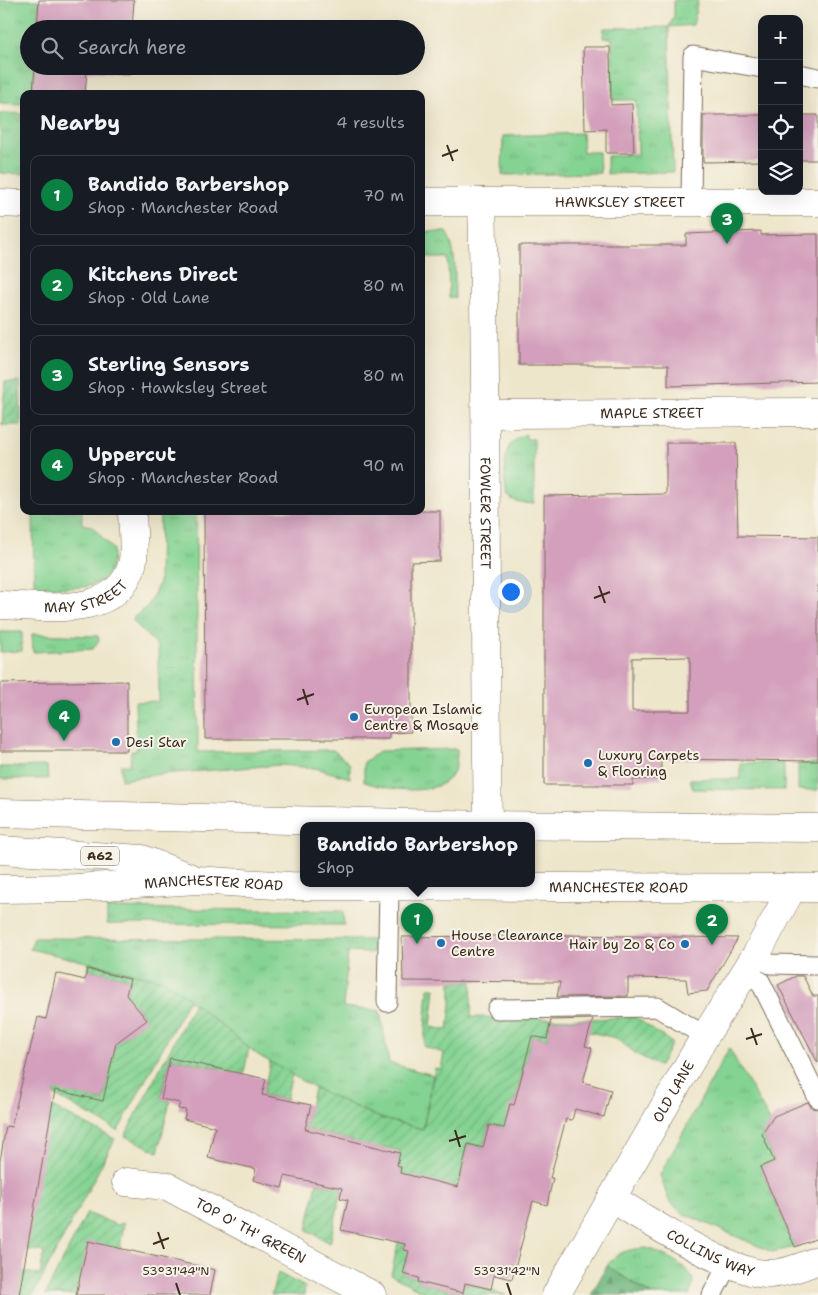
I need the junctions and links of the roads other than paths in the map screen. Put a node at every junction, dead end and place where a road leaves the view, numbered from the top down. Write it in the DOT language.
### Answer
graph roads {
  1 [pos="758,67"];
  2 [pos="803,75"];
  3 [pos="818,78"];
  4 [pos="425,202"];
  5 [pos="482,202"];
  6 [pos="818,202"];
  7 [pos="0,203"];
  8 [pos="691,203"];
  9 [pos="20,204"];
  10 [pos="818,412"];
  11 [pos="486,414"];
  12 [pos="132,515"];
  13 [pos="0,605"];
  14 [pos="0,813"];
  15 [pos="366,822"];
  16 [pos="488,822"];
  17 [pos="535,825"];
  18 [pos="818,828"];
  19 [pos="0,850"];
  20 [pos="196,880"];
  21 [pos="300,886"];
  22 [pos="389,887"];
  23 [pos="535,887"];
  24 [pos="805,888"];
  25 [pos="0,889"];
  26 [pos="750,965"];
  27 [pos="818,965"];
  28 [pos="387,1002"];
  29 [pos="497,1009"];
  30 [pos="705,1036"];
  31 [pos="818,1098"];
  32 [pos="126,1182"];
  33 [pos="612,1199"];
  34 [pos="818,1260"];
  35 [pos="728,1264"];
  36 [pos="372,1295"];
  37 [pos="556,1295"];
  38 [pos="712,1295"];
  1 -- 8 [label="lane"];
  2 -- 3 [label="lane"];
  4 -- 5 [label="main road, HAWKSLEY STREET"];
  5 -- 8 [label="main road, HAWKSLEY STREET"];
  5 -- 11 [label="main road, FOWLER STREET"];
  6 -- 8 [label="main road, HAWKSLEY STREET"];
  7 -- 9 [label="main road"];
  10 -- 11 [label="main road, MAPLE STREET"];
  11 -- 16 [label="main road, FOWLER STREET"];
  12 -- 13 [label="main road, MAY STREET"];
  14 -- 15 [label="main road"];
  17 -- 18 [label="main road"];
  19 -- 20 [label="main road, A62"];
  20 -- 21 [label="main road, MANCHESTER ROAD / A62"];
  20 -- 25 [label="main road, MANCHESTER ROAD / A62"];
  22 -- 28 [label="lane"];
  23 -- 24 [label="main road, MANCHESTER ROAD / A62"];
  24 -- 26 [label="main road, OLD LANE"];
  26 -- 27 [label="lane"];
  26 -- 30 [label="main road, OLD LANE"];
  26 -- 31 [label="lane"];
  29 -- 30 [label="lane"];
  30 -- 33 [label="main road, OLD LANE"];
  32 -- 36 [label="main road, TOP O' TH' GREEN"];
  33 -- 35 [label="main road, COLLINS WAY"];
  33 -- 37 [label="main road, OLD LANE"];
  34 -- 35 [label="main road, COLLINS WAY"];
  35 -- 38 [label="lane"];
}
